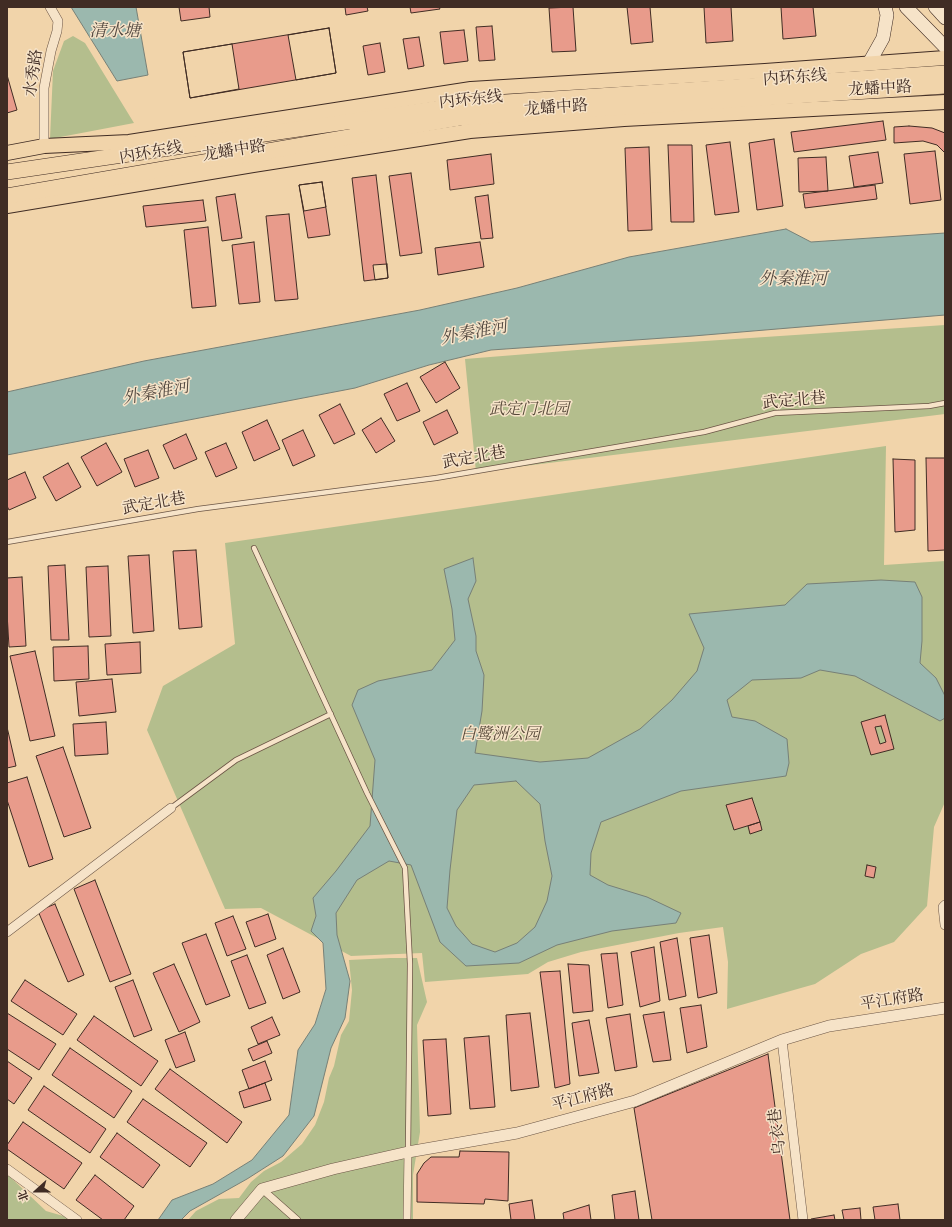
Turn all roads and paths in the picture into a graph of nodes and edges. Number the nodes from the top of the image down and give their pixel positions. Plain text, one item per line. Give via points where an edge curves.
1 (50, 7) edge
2 (885, 7) edge
3 (906, 7) edge
4 (935, 7) edge
5 (945, 18) edge
6 (945, 47) edge
7 (945, 58) edge
8 (869, 63) junction
9 (945, 73) edge
10 (945, 86) edge
11 (945, 102) edge
12 (44, 146) junction
13 (7, 153) edge
14 (7, 172) edge
15 (7, 196) edge
16 (7, 206) edge
17 (945, 403) edge
18 (7, 542) edge
19 (254, 548) dead end
20 (331, 714) junction
21 (171, 808) joint
22 (945, 905) edge
23 (945, 925) edge
24 (7, 932) edge
25 (945, 1008) edge
26 (782, 1040) junction
27 (408, 1152) junction
28 (7, 1169) edge
29 (262, 1190) junction
30 (78, 1220) edge
31 (236, 1220) edge
32 (298, 1220) edge
33 (407, 1220) edge
34 (803, 1220) edge

1 - 12 street, 水秀路 via 58,21 44,88
2 - 8 main road via 887,15 883,38
3 - 6 main road
4 - 5 main road
7 - 8 main road, 龙蟠中路
8 - 12 main road, 龙蟠中路 via 471,89 129,142
9 - 14 highway, 内环东线 via 461,105
10 - 15 highway, 内环东线 via 459,118
11 - 16 main road, 龙蟠中路 via 624,119 470,131
12 - 13 main road, 龙蟠中路
17 - 18 lane, 武定北巷 via 929,406 775,413 704,432 436,478 198,509
19 - 20 lane
20 - 21 lane via 236,760
20 - 27 lane via 405,868 410,964
21 - 24 street
22 - 23 street
25 - 26 street, 平江府路 via 829,1026
26 - 27 street, 平江府路 via 635,1101 517,1133
26 - 34 street, 乌衣巷
27 - 29 street, 平江府路 via 333,1169
27 - 33 street
28 - 30 street
29 - 31 street
29 - 32 street

